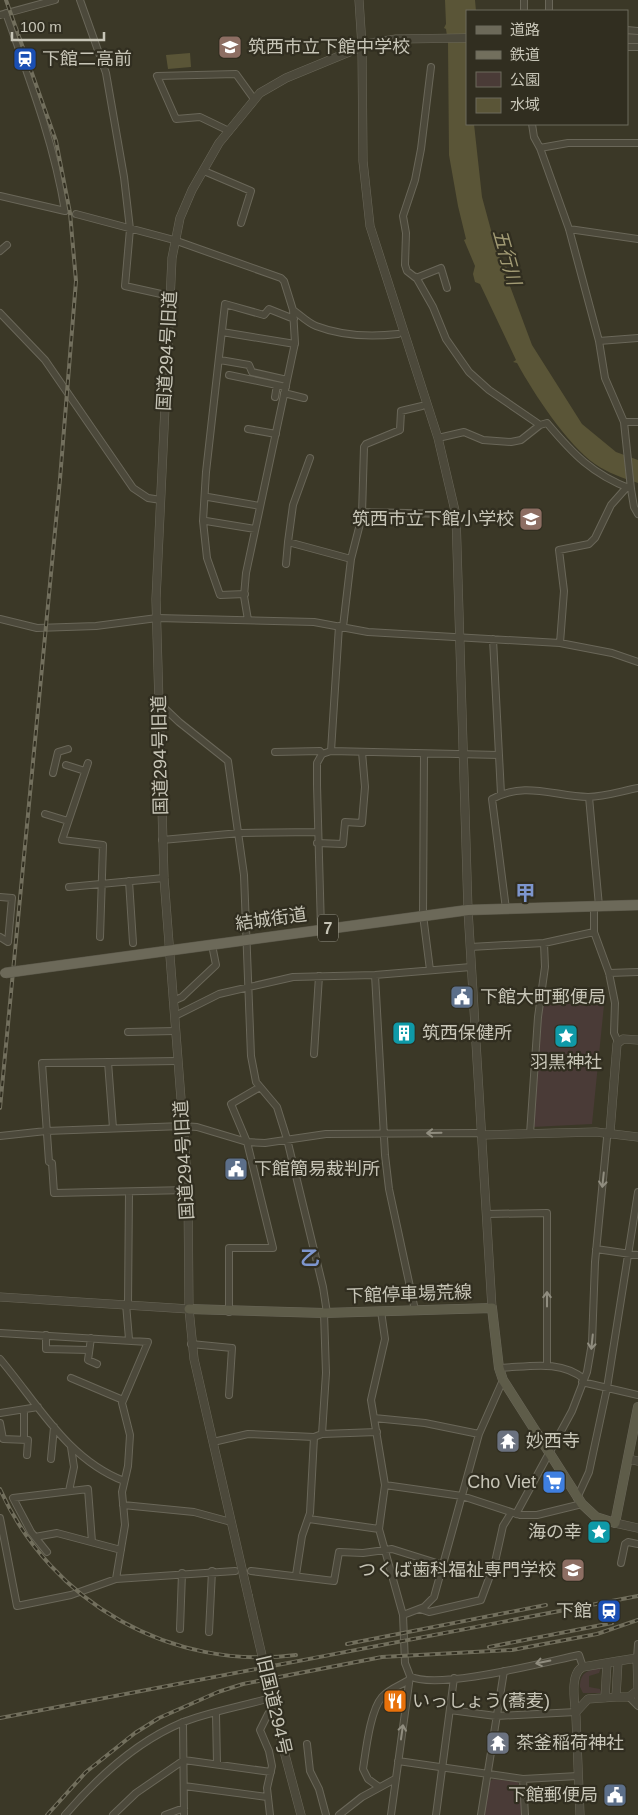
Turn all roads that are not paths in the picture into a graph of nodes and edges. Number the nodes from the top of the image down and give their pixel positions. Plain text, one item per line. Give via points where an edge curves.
1 (55, 0) edge
2 (80, 0) edge
3 (359, 0) edge
4 (3, 14) edge
5 (466, 38) edge
6 (362, 46) junction
7 (431, 67) dead end
8 (254, 98) junction
9 (532, 125) edge
10 (229, 130) junction
11 (638, 143) edge
12 (540, 148) junction
13 (204, 171) junction
14 (0, 196) edge
15 (76, 214) dead end
16 (240, 224) dead end
17 (130, 229) junction
18 (569, 229) junction
19 (638, 239) edge
20 (174, 240) junction
21 (7, 246) dead end
22 (0, 251) edge
23 (416, 277) junction
24 (447, 288) dead end
25 (170, 296) junction
26 (293, 310) junction
27 (0, 312) edge
28 (294, 319) junction
29 (222, 332) junction
30 (398, 334) dead end
31 (638, 338) edge
32 (599, 341) junction
33 (295, 344) junction
34 (220, 360) junction
35 (229, 375) dead end
36 (287, 380) junction
37 (277, 386) junction
38 (285, 390) junction
39 (275, 397) dead end
40 (304, 398) dead end
41 (422, 406) dead end
42 (624, 422) junction
43 (638, 422) edge
44 (540, 425) junction
45 (248, 429) dead end
46 (276, 434) junction
47 (438, 438) junction
48 (310, 458) dead end
49 (629, 488) junction
50 (208, 497) dead end
51 (161, 500) junction
52 (260, 506) junction
53 (362, 514) junction
54 (450, 514) dead end
55 (638, 514) edge
56 (206, 521) dead end
57 (255, 529) junction
58 (288, 542) junction
59 (351, 559) junction
60 (286, 564) dead end
61 (245, 594) junction
62 (157, 618) junction
63 (0, 619) edge
64 (248, 620) junction
65 (341, 627) junction
66 (461, 637) junction
67 (493, 639) junction
68 (560, 643) junction
69 (638, 662) edge
70 (159, 703) junction
71 (68, 749) dead end
72 (275, 752) dead end
73 (327, 752) junction
74 (362, 752) junction
75 (424, 754) junction
76 (464, 755) junction
77 (499, 755) junction
78 (88, 762) dead end
79 (66, 765) dead end
80 (85, 771) junction
81 (53, 773) dead end
82 (638, 788) edge
83 (501, 794) junction
84 (589, 797) junction
85 (45, 814) dead end
86 (68, 821) junction
87 (317, 832) junction
88 (240, 833) junction
89 (162, 840) junction
90 (317, 842) junction
91 (164, 878) junction
92 (129, 881) junction
93 (102, 883) junction
94 (69, 887) dead end
95 (0, 897) edge
96 (638, 905) edge
97 (597, 906) junction
98 (506, 909) junction
99 (468, 910) junction
100 (424, 915) junction
101 (321, 929) junction
102 (594, 932) junction
103 (0, 936) edge
104 (100, 937) dead end
105 (247, 939) junction
106 (133, 943) dead end
107 (544, 943) junction
108 (212, 944) junction
109 (470, 947) junction
110 (170, 951) junction
111 (471, 967) junction
112 (430, 970) junction
113 (638, 972) edge
114 (3, 973) edge
115 (608, 973) junction
116 (375, 974) junction
117 (319, 976) junction
118 (249, 986) junction
119 (173, 1001) junction
120 (175, 1016) junction
121 (176, 1031) junction
122 (128, 1032) dead end
123 (638, 1040) edge
124 (618, 1042) junction
125 (314, 1054) dead end
126 (177, 1061) junction
127 (108, 1062) junction
128 (260, 1087) junction
129 (183, 1126) junction
130 (113, 1128) junction
131 (46, 1131) junction
132 (610, 1132) junction
133 (384, 1134) junction
134 (530, 1134) junction
135 (482, 1135) junction
136 (0, 1136) edge
137 (638, 1137) edge
138 (287, 1139) junction
139 (247, 1142) junction
140 (188, 1190) junction
141 (129, 1192) junction
142 (638, 1192) edge
143 (486, 1214) junction
144 (596, 1249) junction
145 (629, 1254) junction
146 (638, 1255) edge
147 (0, 1297) edge
148 (127, 1304) junction
149 (492, 1308) junction
150 (189, 1309) junction
151 (415, 1310) junction
152 (381, 1311) junction
153 (230, 1312) junction
154 (325, 1313) junction
155 (0, 1333) edge
156 (46, 1335) junction
157 (91, 1338) junction
158 (129, 1340) junction
159 (191, 1344) junction
160 (89, 1350) junction
161 (0, 1359) edge
162 (97, 1364) dead end
163 (547, 1365) junction
164 (499, 1368) junction
165 (71, 1378) dead end
166 (503, 1380) junction
167 (583, 1380) junction
168 (607, 1388) junction
169 (229, 1395) dead end
170 (638, 1395) edge
171 (123, 1400) junction
172 (638, 1406) edge
173 (38, 1407) junction
174 (24, 1410) junction
175 (0, 1413) edge
176 (374, 1418) junction
177 (0, 1423) edge
178 (54, 1427) junction
179 (376, 1432) junction
180 (322, 1434) junction
181 (479, 1434) junction
182 (314, 1437) junction
183 (24, 1440) junction
184 (213, 1442) junction
185 (71, 1448) junction
186 (548, 1454) junction
187 (27, 1455) dead end
188 (51, 1459) dead end
189 (628, 1459) junction
190 (638, 1462) edge
191 (124, 1481) junction
192 (384, 1485) junction
193 (69, 1491) junction
194 (462, 1496) junction
195 (579, 1501) junction
196 (123, 1505) junction
197 (514, 1514) junction
198 (0, 1518) edge
199 (309, 1519) junction
200 (231, 1522) junction
201 (615, 1523) junction
202 (638, 1528) edge
203 (379, 1529) junction
204 (35, 1537) junction
205 (92, 1542) junction
206 (638, 1544) edge
207 (385, 1548) junction
208 (121, 1550) junction
209 (47, 1552) dead end
210 (621, 1563) dead end
211 (443, 1565) junction
212 (212, 1571) junction
213 (235, 1571) dead end
214 (251, 1571) dead end
215 (182, 1573) junction
216 (296, 1575) junction
217 (116, 1578) junction
218 (248, 1595) joint
219 (420, 1609) junction
220 (403, 1615) junction
221 (180, 1629) dead end
222 (209, 1632) dead end
223 (638, 1644) edge
224 (637, 1658) junction
225 (618, 1661) junction
226 (607, 1663) junction
227 (583, 1667) junction
228 (504, 1671) junction
229 (410, 1678) junction
230 (454, 1678) junction
231 (575, 1687) junction
232 (638, 1690) edge
233 (629, 1697) junction
234 (605, 1698) junction
235 (616, 1698) junction
236 (588, 1699) junction
237 (638, 1699) edge
238 (263, 1700) dead end
239 (638, 1706) edge
240 (450, 1710) junction
241 (576, 1712) junction
242 (216, 1714) junction
243 (268, 1714) dead end
244 (496, 1716) junction
245 (183, 1722) junction
246 (307, 1744) dead end
247 (184, 1760) junction
248 (398, 1761) junction
249 (217, 1764) junction
250 (443, 1767) junction
251 (271, 1772) junction
252 (488, 1774) junction
253 (578, 1776) junction
254 (395, 1778) junction
255 (523, 1778) junction
256 (184, 1786) junction
257 (379, 1788) junction
258 (267, 1797) junction
259 (184, 1811) edge
260 (64, 1815) edge
261 (113, 1815) edge
262 (165, 1815) edge
263 (270, 1815) edge
264 (301, 1815) edge
265 (326, 1815) edge
266 (339, 1815) edge
267 (391, 1815) edge
268 (436, 1815) edge
269 (481, 1815) edge
270 (525, 1815) edge
271 (580, 1815) edge

1 - 4 street
2 - 17 street via 106,73
3 - 6 street
4 - 14 street via 37,100 60,180 65,211
5 - 6 street, 国道294号旧道 via 382,41
6 - 8 street, 国道294号旧道 via 278,82
6 - 47 street via 363,161 370,226
7 - 23 street via 421,149 403,216 406,232 404,265 406,271
8 - 10 street, 国道294号旧道
8 - 10 street via 236,74 157,76 176,119 200,117
9 - 12 street
10 - 13 street, 国道294号旧道
11 - 12 street via 568,143
12 - 18 street
13 - 16 street via 251,191
13 - 20 street, 国道294号旧道 via 180,218
15 - 17 street
17 - 20 street
17 - 25 street via 125,286
18 - 19 street
18 - 32 street
20 - 25 street, 国道294号旧道
20 - 26 street via 281,278
21 - 22 street
23 - 24 street via 441,268
23 - 44 street via 446,339 469,372
25 - 51 street, 国道294号旧道
26 - 28 street
26 - 30 street via 314,326 358,336
27 - 51 street via 45,360 133,488 148,498
28 - 29 street via 269,309 264,315 225,304
28 - 33 street
29 - 33 street
29 - 34 street
31 - 32 street
32 - 42 street via 605,378
33 - 36 street
34 - 36 street via 249,365 252,372
34 - 61 street via 203,522 207,558 220,595
35 - 37 street
36 - 38 street
37 - 38 street
37 - 39 street
38 - 40 street
38 - 46 street
41 - 53 street via 402,411 400,430 364,447
42 - 43 street
42 - 49 street
44 - 47 street via 528,436 511,442 483,440 464,432
44 - 49 street via 547,423 575,456 596,473
45 - 46 street
46 - 52 street
47 - 66 street via 456,515
48 - 58 street via 293,505
49 - 55 street
49 - 68 street via 611,505 589,544 559,550 564,591
50 - 52 street
51 - 62 street, 国道294号旧道
52 - 57 street
53 - 54 street
53 - 59 street
56 - 57 street
57 - 61 street
58 - 59 street
58 - 60 street
59 - 65 street
61 - 64 street
62 - 63 street via 96,626 37,628
62 - 64 street
62 - 70 street, 国道294号旧道
64 - 65 street via 314,622
65 - 66 street via 368,632
65 - 73 street
66 - 67 street
66 - 76 street
67 - 68 street
67 - 77 street
68 - 69 street via 612,653
70 - 88 street via 228,761
70 - 89 street, 国道294号旧道
71 - 81 street via 58,752
72 - 73 street
73 - 74 street
73 - 87 street via 317,762
74 - 75 street
74 - 90 street via 365,788 362,823 344,822 343,844
75 - 76 street
75 - 100 street
76 - 77 street
76 - 99 street
77 - 83 street
78 - 80 street
79 - 80 street
80 - 86 street
82 - 84 street
83 - 84 street via 527,789
83 - 98 street via 492,799
84 - 97 street
85 - 86 street
86 - 93 street via 62,840 103,845
87 - 88 street
87 - 90 street
88 - 89 street
88 - 105 street
89 - 91 street, 国道294号旧道
90 - 101 street
91 - 92 street
91 - 110 street, 国道294号旧道
92 - 93 street
92 - 106 street
93 - 94 street
93 - 104 street
95 - 103 street via 12,898 8,942
96 - 97 main road, 結城街道 / 7
97 - 98 main road, 結城街道 / 7
97 - 102 street
98 - 99 main road, 結城街道 / 7
99 - 100 main road, 結城街道 / 7
99 - 109 street
100 - 101 main road, 結城街道 / 7
100 - 112 street
101 - 105 main road, 結城街道 / 7
102 - 107 street
102 - 115 street
105 - 108 main road, 結城街道 / 7
105 - 118 street
107 - 109 street
107 - 134 street via 545,968 538,1017
108 - 110 main road, 結城街道 / 7
108 - 119 street via 216,965 182,997
109 - 111 street
110 - 114 main road, 結城街道 / 7, bridge
110 - 119 street, 国道294号旧道
111 - 112 street
111 - 135 street
112 - 116 street
113 - 115 street
115 - 124 street via 615,1003 614,1033
116 - 117 street
116 - 133 street
117 - 118 street via 294,977
117 - 125 street
118 - 120 street via 218,994
118 - 128 street via 251,1056
119 - 120 street, 国道294号旧道
120 - 121 street, 国道294号旧道
121 - 122 street
121 - 126 street, 国道294号旧道
123 - 124 street
124 - 132 street
126 - 127 street
126 - 129 street, 国道294号旧道
127 - 130 street
127 - 131 street via 42,1062
128 - 138 street via 277,1108
128 - 139 street via 231,1104
129 - 130 street
129 - 139 street
129 - 140 street, 国道294号旧道
130 - 131 street
131 - 136 street
131 - 141 street via 54,1194
132 - 134 street
132 - 137 street
132 -> 144 street
135 -> 133 street
133 - 138 street via 326,1134
133 - 151 street via 389,1189
134 - 135 street
135 - 143 street
138 - 139 street
138 - 154 street via 324,1287
139 - 153 street via 273,1248 230,1248
140 - 141 street
140 - 150 street, 国道294号旧道
141 - 148 street
142 - 145 street
143 - 149 street
163 -> 143 street via 547,1213
144 - 145 street
144 -> 167 street via 592,1344
145 - 146 street
145 - 168 street
147 - 148 street
148 - 150 street
148 - 158 street
149 - 151 main road, 下館停車場荒線
149 - 164 main road, 下館停車場荒線
150 - 153 main road, 下館停車場荒線
150 - 159 street, 国道294号旧道
151 - 152 main road, 下館停車場荒線
152 - 154 main road, 下館停車場荒線
152 - 176 street via 385,1339 372,1391
153 - 154 main road, 下館停車場荒線
154 - 180 street
155 - 156 street
156 - 157 street
156 - 160 street via 46,1349
157 - 158 street
157 - 160 street
158 - 171 street via 148,1342
159 - 169 street via 232,1348
159 - 184 street, 国道294号旧道
160 - 162 street via 88,1360
161 - 173 street
163 - 164 street
163 - 167 street via 568,1368
164 - 166 main road, 下館停車場荒線
165 - 171 street
166 - 181 street
166 - 186 main road, 下館停車場荒線
167 - 168 street
167 - 186 street via 572,1411
168 - 170 street
168 - 195 street via 589,1472
171 - 191 street via 130,1435
172 - 189 main road
173 - 174 street
173 - 178 street
174 - 175 street
174 - 183 street
176 - 179 street
176 - 181 street via 424,1423
177 - 183 street via 3,1439
178 - 185 street
178 - 188 street
179 - 180 street
179 - 192 street
180 - 182 street
181 - 194 street
182 - 184 street via 248,1434
182 - 199 street
183 - 187 street via 28,1440
184 - 200 street, 国道294号旧道
185 - 191 street via 109,1475
185 - 193 street via 74,1467
186 - 195 main road, 下館停車場荒線
186 - 197 street
189 - 190 street
189 - 201 main road
191 - 196 street
192 - 194 street
192 - 203 street
193 - 204 street via 13,1498
193 - 205 street via 88,1488
194 - 197 street
194 - 211 street
195 - 197 street via 537,1515
195 - 201 main road, 下館停車場荒線 via 596,1517
196 - 200 street via 194,1512
196 - 208 street via 125,1525
197 - 219 street via 502,1526 495,1562 482,1600 428,1612
198 - 217 street via 17,1606 71,1595
199 - 203 street
199 - 216 street via 302,1536
200 - 218 street, 国道294号旧道
201 - 202 street
203 - 207 street
204 - 205 street via 56,1534
204 - 209 street
205 - 208 street
206 - 210 street via 625,1544
207 - 211 street
207 - 216 street via 363,1553 339,1552 334,1581
207 - 220 street
208 - 217 street
211 - 219 street via 434,1597
212 - 213 street
212 - 215 street
212 - 222 street
214 - 216 street
215 - 217 street
215 - 221 street
218 - 264 street, 旧国道294号, bridge
219 - 220 street
220 - 229 street via 405,1663
223 - 224 street
224 - 225 street
224 - 232 street
225 - 226 street
225 - 235 street
226 - 227 street
226 - 234 street
227 -> 228 street via 579,1655
227 - 231 street via 577,1671
228 - 230 street
228 - 244 street
229 - 230 street via 426,1681
248 -> 229 street
229 - 257 street via 385,1694 374,1715 363,1773
230 - 240 street
231 - 236 street
231 - 241 street
232 - 233 street
232 - 237 street
233 - 235 street
233 - 239 street
234 - 235 street
234 - 236 street
236 - 241 street
238 - 242 street
240 - 244 street
240 - 250 street
241 - 244 street
241 - 253 street
242 - 245 street
242 - 249 street
243 - 251 street via 260,1730 269,1750
244 - 252 street
245 - 247 street
245 - 260 street via 118,1762
246 - 265 street via 310,1771
247 - 249 street
247 - 256 street
247 - 261 street via 136,1793
248 - 250 street
248 - 254 street
249 - 251 street
250 - 252 street
250 - 268 street
251 - 258 street
252 - 255 street
252 - 269 street
253 - 255 street
253 - 271 street
254 - 257 street
254 - 267 street
255 - 270 street
256 - 258 street
256 - 259 street
257 - 266 street
258 - 263 street
259 - 262 street

